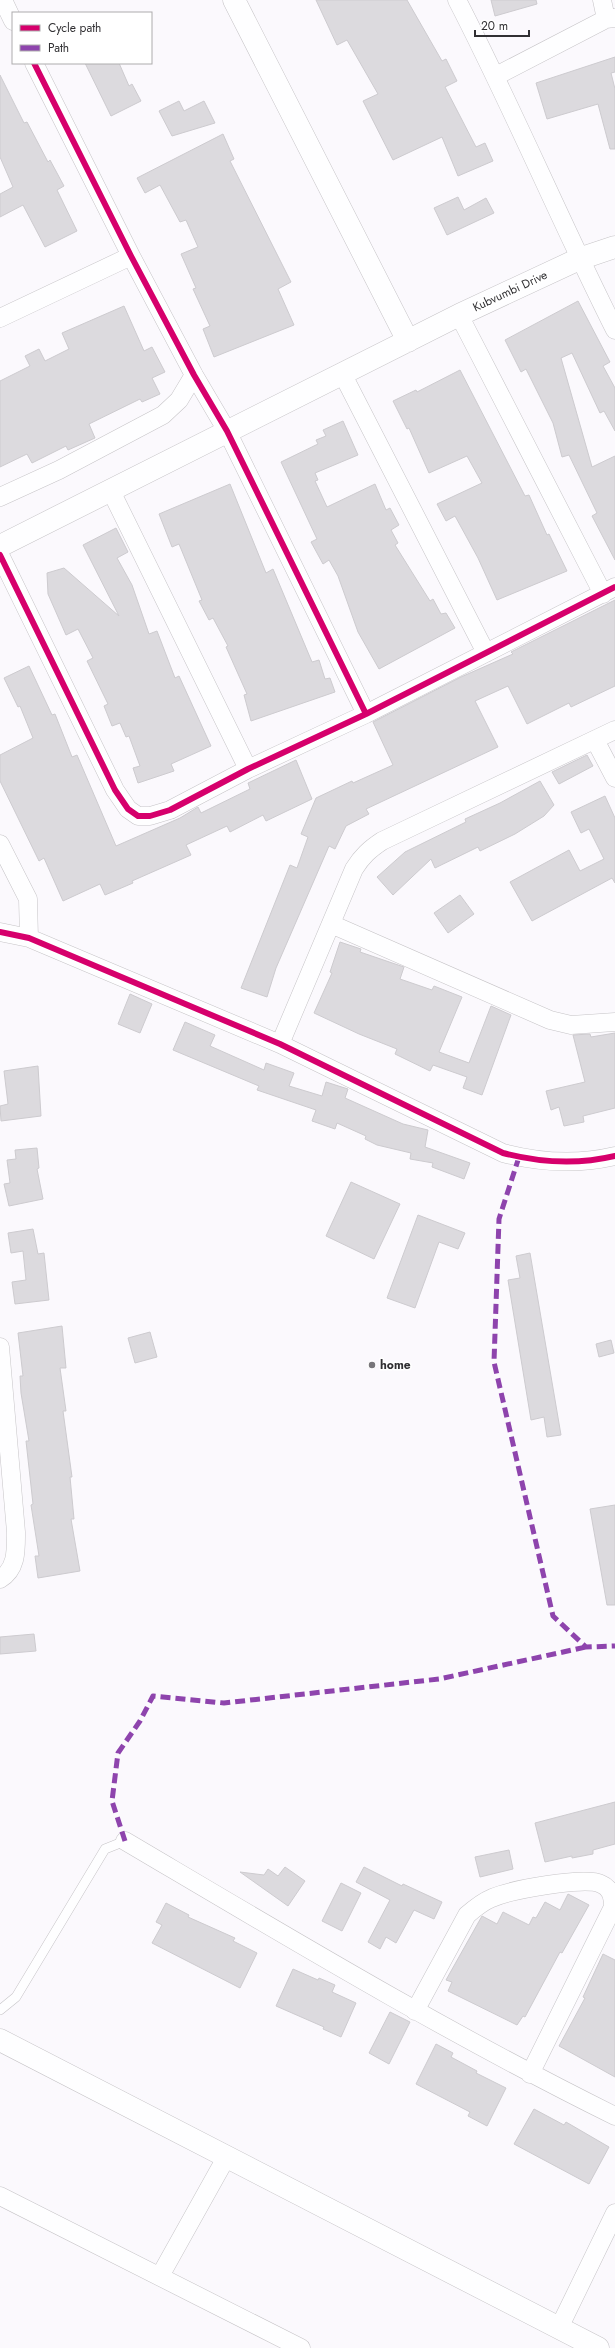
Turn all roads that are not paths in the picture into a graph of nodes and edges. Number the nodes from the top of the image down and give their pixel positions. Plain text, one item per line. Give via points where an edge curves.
1 (3, 0) edge
2 (234, 0) edge
3 (457, 0) edge
4 (602, 0) edge
5 (12, 18) edge
6 (611, 18) edge
7 (35, 64) edge
8 (496, 76) junction
9 (615, 247) edge
10 (131, 256) junction
11 (579, 259) junction
12 (459, 315) junction
13 (0, 318) edge
14 (615, 330) edge
15 (408, 341) junction
16 (194, 375) junction
17 (343, 375) junction
18 (227, 431) junction
19 (111, 490) junction
20 (0, 497) edge
21 (0, 546) edge
22 (0, 555) edge
23 (609, 590) edge
24 (486, 653) junction
25 (366, 714) junction
26 (615, 730) edge
27 (595, 740) junction
28 (248, 769) junction
29 (615, 778) edge
30 (0, 844) edge
31 (331, 924) junction
32 (0, 932) edge
33 (29, 938) junction
34 (615, 1022) edge
35 (280, 1044) junction
36 (615, 1156) edge
37 (0, 1347) edge
38 (0, 1579) edge
39 (125, 1841) joint
40 (0, 2010) edge
41 (415, 2011) junction
42 (0, 2040) edge
43 (530, 2074) junction
44 (615, 2116) edge
45 (227, 2156) junction
46 (0, 2196) edge
47 (615, 2213) edge
48 (160, 2276) junction
49 (559, 2328) junction
50 (301, 2348) edge
51 (598, 2348) edge

1 - 5 street
2 - 15 street
3 - 8 street
4 - 6 street
6 - 8 street
7 - 10 street
8 - 11 street
9 - 11 street, Kubvumbi Drive
10 - 13 street
10 - 16 street
11 - 12 street, Kubvumbi Drive
11 - 14 street
12 - 15 street, Kubvumbi Drive
12 - 23 street
15 - 17 street, Kubvumbi Drive
16 - 18 street
16 - 20 street via 179,400 163,414 59,470
17 - 18 street, Kubvumbi Drive
17 - 24 street
18 - 19 street, Kubvumbi Drive
18 - 25 street
19 - 21 street, Kubvumbi Drive
19 - 28 street
22 - 28 street via 115,790 128,808 138,816 150,816 170,810
23 - 24 street
24 - 25 street
25 - 28 street
26 - 27 street
27 - 29 street
27 - 31 street via 382,841 369,850 354,869
30 - 33 street via 28,899
31 - 34 street via 550,1020 571,1025
31 - 35 street
32 - 33 street
33 - 35 street
35 - 36 street via 503,1154 567,1163
37 - 38 street via 16,1532 16,1555 12,1568
39 - 40 lane via 105,1849 16,1997
39 - 41 street
41 - 43 street
41 - 43 street via 467,1916 476,1906 492,1897 521,1889 586,1882 601,1883 613,1898 613,1907
42 - 45 street
43 - 44 street
45 - 48 street
45 - 49 street
46 - 48 street
47 - 49 street
48 - 50 street
49 - 51 street

